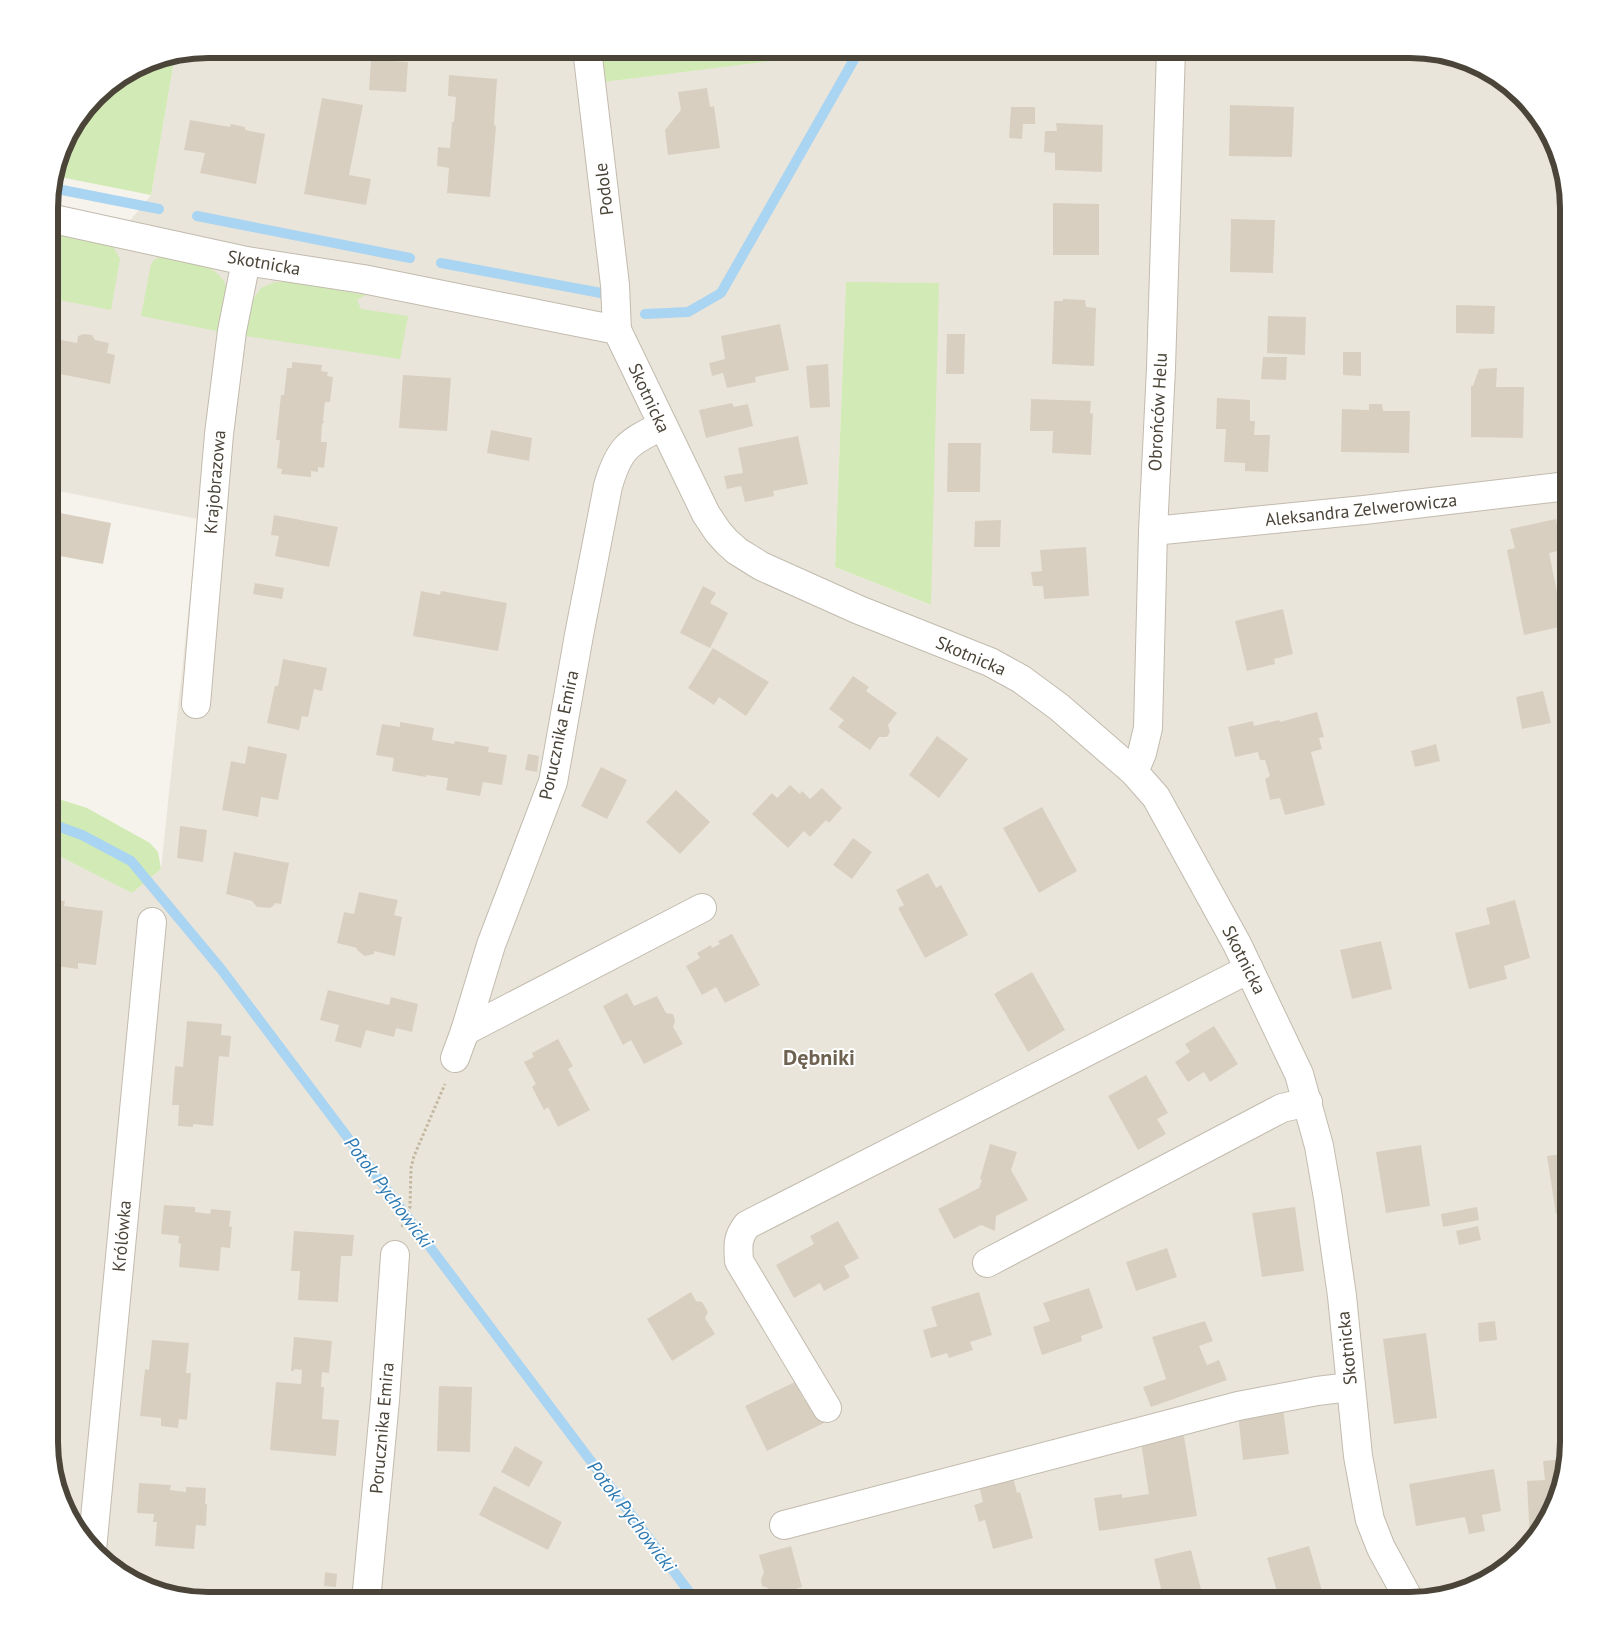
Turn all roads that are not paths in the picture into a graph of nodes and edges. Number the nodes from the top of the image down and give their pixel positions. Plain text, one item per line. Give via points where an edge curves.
1 (588, 58) edge
2 (1171, 58) edge
3 (58, 220) edge
4 (246, 261) junction
5 (617, 330) junction
6 (662, 426) junction
7 (1560, 487) edge
8 (1153, 532) junction
9 (196, 704) dead end
10 (1134, 772) junction
11 (702, 908) dead end
12 (152, 922) dead end
13 (1250, 969) junction
14 (465, 1031) junction
15 (455, 1058) road end
16 (1308, 1102) junction
17 (395, 1255) dead end
18 (987, 1263) dead end
19 (1350, 1387) junction
20 (827, 1408) dead end
21 (784, 1525) dead end
22 (93, 1539) edge
23 (367, 1592) edge
24 (1403, 1592) edge

1 - 5 street, Podole via 615,285
2 - 8 street, Obrońców Helu
3 - 4 street, Skotnicka
4 - 5 street, Skotnicka via 392,285
4 - 9 street, Krajobrazowa via 232,331 220,424
5 - 6 street, Skotnicka
6 - 10 street, Skotnicka via 706,514 737,551 761,566 845,604 1011,673 1053,702
6 - 14 street, Porucznika Emira via 621,452 608,486 554,782 491,945
7 - 8 street, Aleksandra Zelwerowicza
8 - 10 street, Obrońców Helu via 1148,728
10 - 13 street, Skotnicka via 1156,797
11 - 14 street
12 - 22 street, Królówka
13 - 16 street, Skotnicka
13 - 20 street via 747,1225 740,1234 739,1261
14 - 15 street, Porucznika Emira
16 - 18 street via 1282,1108
16 - 19 street, Skotnicka via 1320,1146 1328,1198 1342,1296
17 - 23 street, Porucznika Emira
19 - 21 street via 1238,1406
19 - 24 street, Skotnicka via 1370,1520

